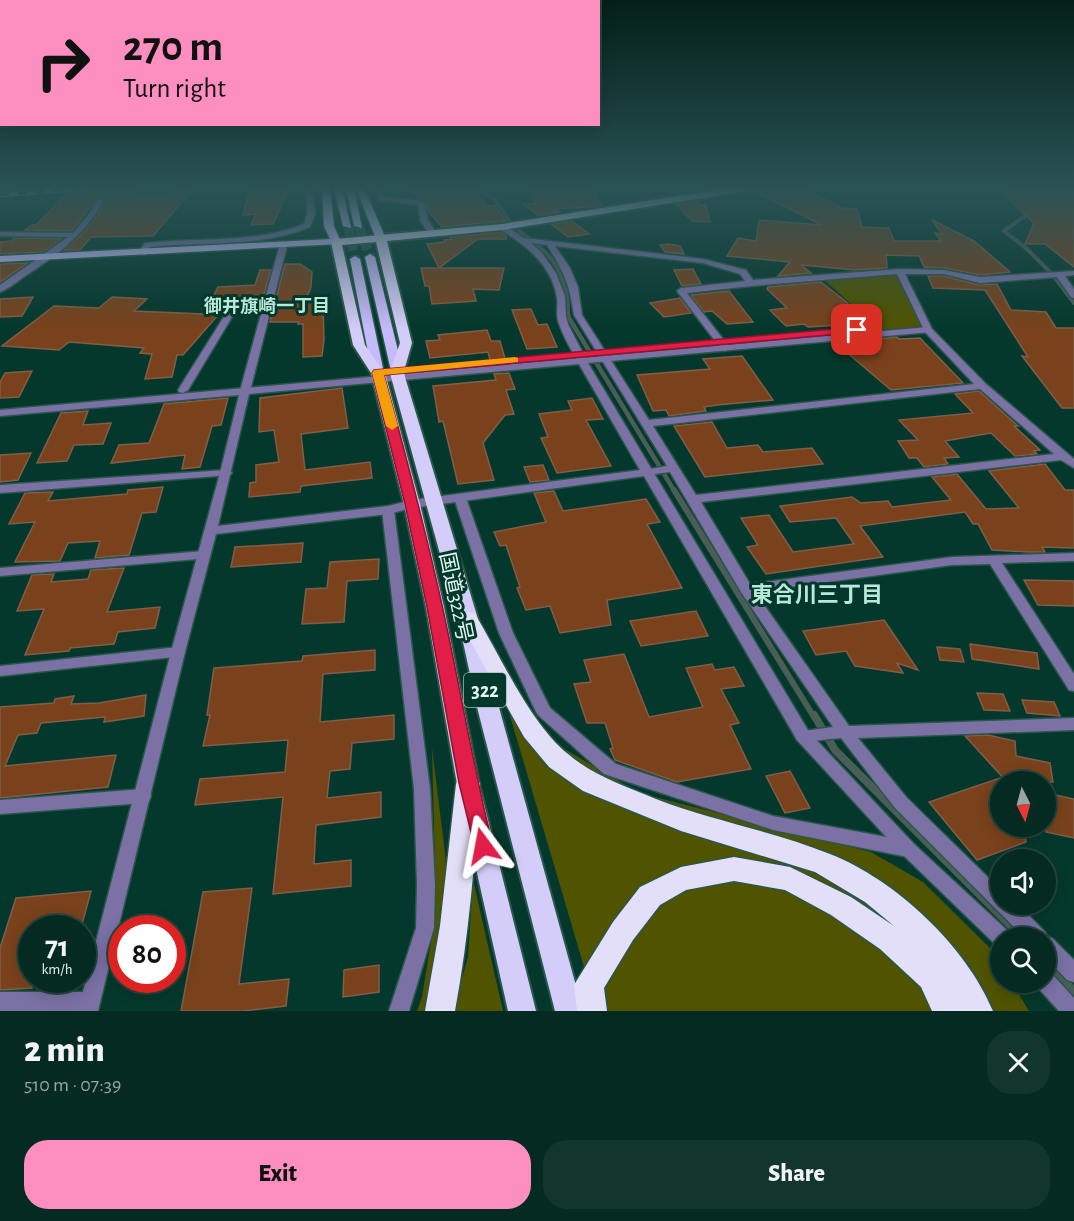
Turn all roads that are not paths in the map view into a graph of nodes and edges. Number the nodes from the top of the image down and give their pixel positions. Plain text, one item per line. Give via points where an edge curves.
1 (73, 235) edge
2 (271, 235) edge
3 (333, 235) edge
4 (379, 235) edge
5 (421, 235) edge
6 (516, 235) edge
7 (381, 239) junction
8 (524, 240) junction
9 (336, 242) junction
10 (550, 244) junction
11 (283, 246) junction
12 (142, 253) junction
13 (46, 257) junction
14 (370, 257) tunnel mouth
15 (0, 259) edge
16 (355, 259) tunnel mouth
17 (900, 271) junction
18 (1058, 273) junction
19 (1074, 273) edge
20 (751, 283) junction
21 (0, 290) edge
22 (1074, 295) edge
23 (234, 307) dead end
24 (927, 327) junction
25 (723, 345) junction
26 (602, 356) junction
27 (582, 358) junction
28 (388, 375) junction
29 (982, 386) junction
30 (246, 387) junction
31 (183, 390) junction
32 (0, 405) edge
33 (0, 413) edge
34 (645, 424) junction
35 (1064, 456) junction
36 (1074, 465) edge
37 (674, 468) junction
38 (648, 472) junction
39 (226, 473) junction
40 (0, 489) edge
41 (460, 498) junction
42 (693, 499) junction
43 (422, 503) junction
44 (388, 510) junction
45 (210, 531) junction
46 (204, 555) junction
47 (1074, 557) edge
48 (993, 559) junction
49 (0, 572) edge
50 (746, 590) junction
51 (468, 619) junction
52 (178, 652) junction
53 (0, 670) edge
54 (1074, 686) edge
55 (1074, 724) edge
56 (845, 732) junction
57 (803, 736) junction
58 (468, 783) junction
59 (143, 796) junction
60 (0, 807) edge
61 (908, 849) junction
62 (990, 891) edge
63 (1016, 915) edge
64 (990, 927) edge
65 (1027, 927) edge
66 (1056, 955) edge
67 (1074, 973) edge
68 (1056, 993) edge
69 (0, 1002) edge
70 (89, 1007) edge
71 (399, 1011) edge
72 (440, 1011) edge
73 (522, 1011) edge
74 (569, 1011) edge
75 (592, 1011) edge
76 (948, 1011) edge
77 (978, 1011) edge
78 (1072, 1011) edge

1 - 13 street
2 - 12 street via 167,242 148,245
3 - 9 main road
4 - 7 main road
5 - 7 highway
6 - 8 street
7 - 9 highway
7 - 28 highway via 406,343
8 - 10 street
8 - 27 street via 549,265 561,298 562,318
9 - 11 main road
9 - 28 highway, 国道322号 / 322 via 358,345
10 - 20 street via 703,261 743,272
10 - 26 street via 574,287 578,315
11 - 12 main road
11 - 30 street
12 - 13 main road
13 - 15 main road
13 - 21 street
14 - 28 main road
16 - 28 main road
17 - 18 street via 944,272 980,280
17 - 20 street
17 - 24 street
18 - 19 street
18 - 22 street
20 - 25 street via 681,291
23 - 31 street
24 - 25 street
24 - 29 street
25 - 26 street
26 - 27 street
26 - 34 street
27 - 28 street
27 - 38 street
28 - 30 street
28 - 43 highway, 国道322号 / 322
29 - 34 street
29 - 35 street
30 - 31 street
30 - 33 street
30 - 39 street
31 - 32 street
34 - 37 street
35 - 36 street
35 - 42 street
37 - 38 street
37 - 42 street
38 - 41 street
38 - 57 street
39 - 40 street
39 - 45 street
41 - 43 street
41 - 61 street via 506,633 544,712 610,769 773,823
42 - 50 street
43 - 44 street
43 - 51 highway, 国道322号 / 322
43 - 58 highway, 国道322号 / 322 via 435,607
44 - 45 street
44 - 71 street via 422,789 426,885 425,928
45 - 46 street
46 - 49 street
46 - 52 street
47 - 48 street
48 - 50 street via 952,561
48 - 54 street
50 - 56 street
51 - 74 highway, 国道322号 / 322
51 - 77 highway via 532,731 558,760 592,784 690,823 823,863 875,893 926,936 961,978
52 - 53 street
52 - 59 street
55 - 56 street
56 - 57 street
56 - 62 street via 901,803
57 - 61 street
58 - 72 highway via 460,890
58 - 73 highway, 国道322号 / 322
59 - 60 street
59 - 70 street
61 - 64 street
63 - 65 street
66 - 67 street
68 - 78 street
69 - 70 street
75 - 76 highway via 589,985 650,896 681,879 734,869 790,879 841,906 890,940 931,977

